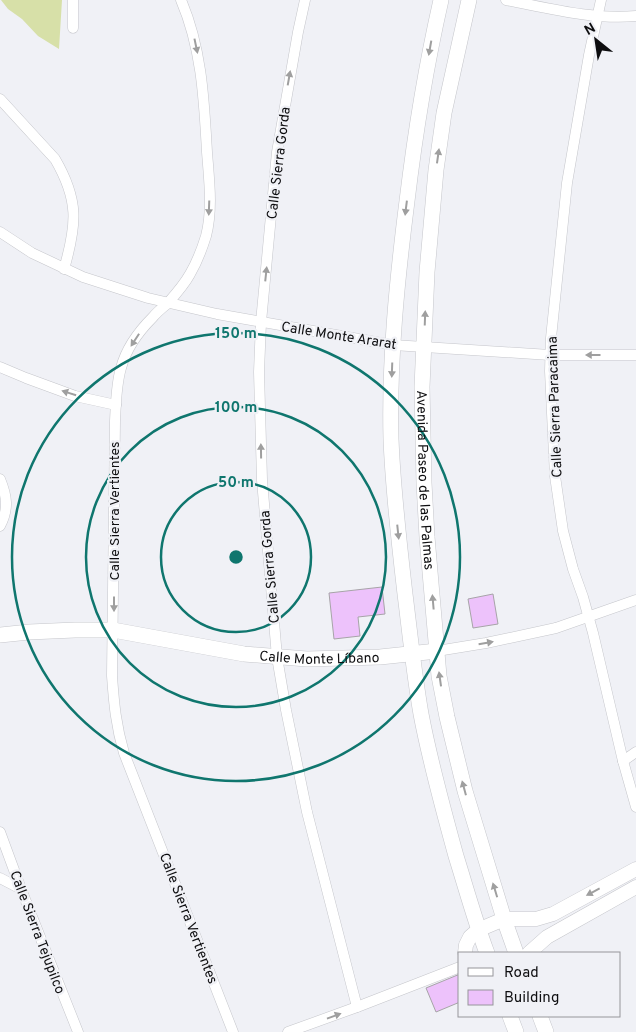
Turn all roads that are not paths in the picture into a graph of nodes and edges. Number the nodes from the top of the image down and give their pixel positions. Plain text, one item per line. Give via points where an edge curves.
1 (73, 0) edge
2 (181, 0) edge
3 (305, 0) edge
4 (441, 0) edge
5 (469, 0) edge
6 (506, 0) edge
7 (602, 0) edge
8 (598, 16) junction
9 (636, 16) edge
10 (73, 28) dead end
11 (0, 99) edge
12 (0, 232) edge
13 (64, 268) junction
14 (167, 304) junction
15 (261, 322) junction
16 (393, 345) junction
17 (424, 348) junction
18 (550, 355) junction
19 (636, 356) edge
20 (0, 367) edge
21 (116, 405) junction
22 (0, 479) edge
23 (0, 526) edge
24 (636, 600) edge
25 (589, 617) junction
26 (114, 630) junction
27 (0, 635) edge
28 (437, 651) junction
29 (412, 654) junction
30 (277, 657) junction
31 (636, 752) edge
32 (623, 761) junction
33 (636, 807) edge
34 (0, 832) edge
35 (636, 869) edge
36 (0, 878) edge
37 (636, 887) edge
38 (21, 889) junction
39 (504, 919) junction
40 (478, 930) junction
41 (465, 952) edge
42 (486, 952) edge
43 (516, 952) edge
44 (530, 952) edge
45 (458, 968) edge
46 (357, 1008) junction
47 (510, 1017) edge
48 (540, 1017) edge
49 (78, 1032) edge
50 (233, 1032) edge
51 (288, 1032) edge
52 (516, 1032) edge
53 (546, 1032) edge

1 - 10 street
2 -> 14 street, Calle Sierra Vertientes via 192,28 202,83 209,212 199,256 182,287
15 -> 3 street, Calle Sierra Gorda via 277,152
4 -> 16 main road, Avenida Paseo de las Palmas via 414,146
17 -> 5 main road, Avenida Paseo de las Palmas via 436,170 444,113
6 - 8 street
7 - 8 street, Calle Sierra Paracaima
8 - 9 street
8 - 18 street, Calle Sierra Paracaima via 567,183
11 - 13 street via 54,159 67,185 74,221
12 - 13 street, Calle Monte Ararat via 32,253
13 - 14 street, Calle Monte Ararat
14 - 15 street, Calle Monte Ararat
14 -> 21 street, Calle Sierra Vertientes via 136,337 128,352 121,367
15 - 16 street, Calle Monte Ararat
30 -> 15 street, Calle Sierra Gorda via 262,480
16 - 17 street, Calle Monte Ararat
16 -> 29 main road, Avenida Paseo de las Palmas via 391,439
17 - 18 street, Calle Monte Ararat
28 -> 17 main road, Avenida Paseo de las Palmas via 425,492
19 -> 18 street, Calle Monte Ararat
18 - 25 street, Calle Sierra Paracaima via 555,476 563,531
21 -> 20 street via 75,396
21 -> 26 street, Calle Sierra Vertientes
22 - 23 street via 6,504
24 - 25 street, Calle Monte Líbano
28 -> 25 street, Calle Monte Líbano via 526,635
25 - 32 street, Calle Sierra Paracaima
26 - 27 main road, Calle Monte Líbano
26 - 30 main road, Calle Monte Líbano
26 - 50 street, Calle Sierra Vertientes via 112,676 120,739
28 - 29 main road, Calle Monte Líbano
39 -> 28 main road, Avenida Paseo de las Palmas via 464,791 439,676
29 - 30 main road, Calle Monte Líbano via 316,659
29 - 40 main road, Avenida Paseo de las Palmas via 432,766
30 - 46 street, Calle Sierra Gorda via 307,812
31 - 32 street
32 - 33 street, Calle Sierra Paracaima
34 - 38 street, Calle Sierra Tejupilco
35 -> 39 street via 553,914 536,920
36 - 38 street
37 - 44 street via 547,936
38 - 49 street, Calle Sierra Tejupilco
39 - 40 street
39 - 43 main road, Avenida Paseo de las Palmas
40 - 41 street via 470,937
40 - 42 main road, Avenida Paseo de las Palmas
45 - 46 street
51 -> 46 street
47 - 52 main road
48 - 53 main road

